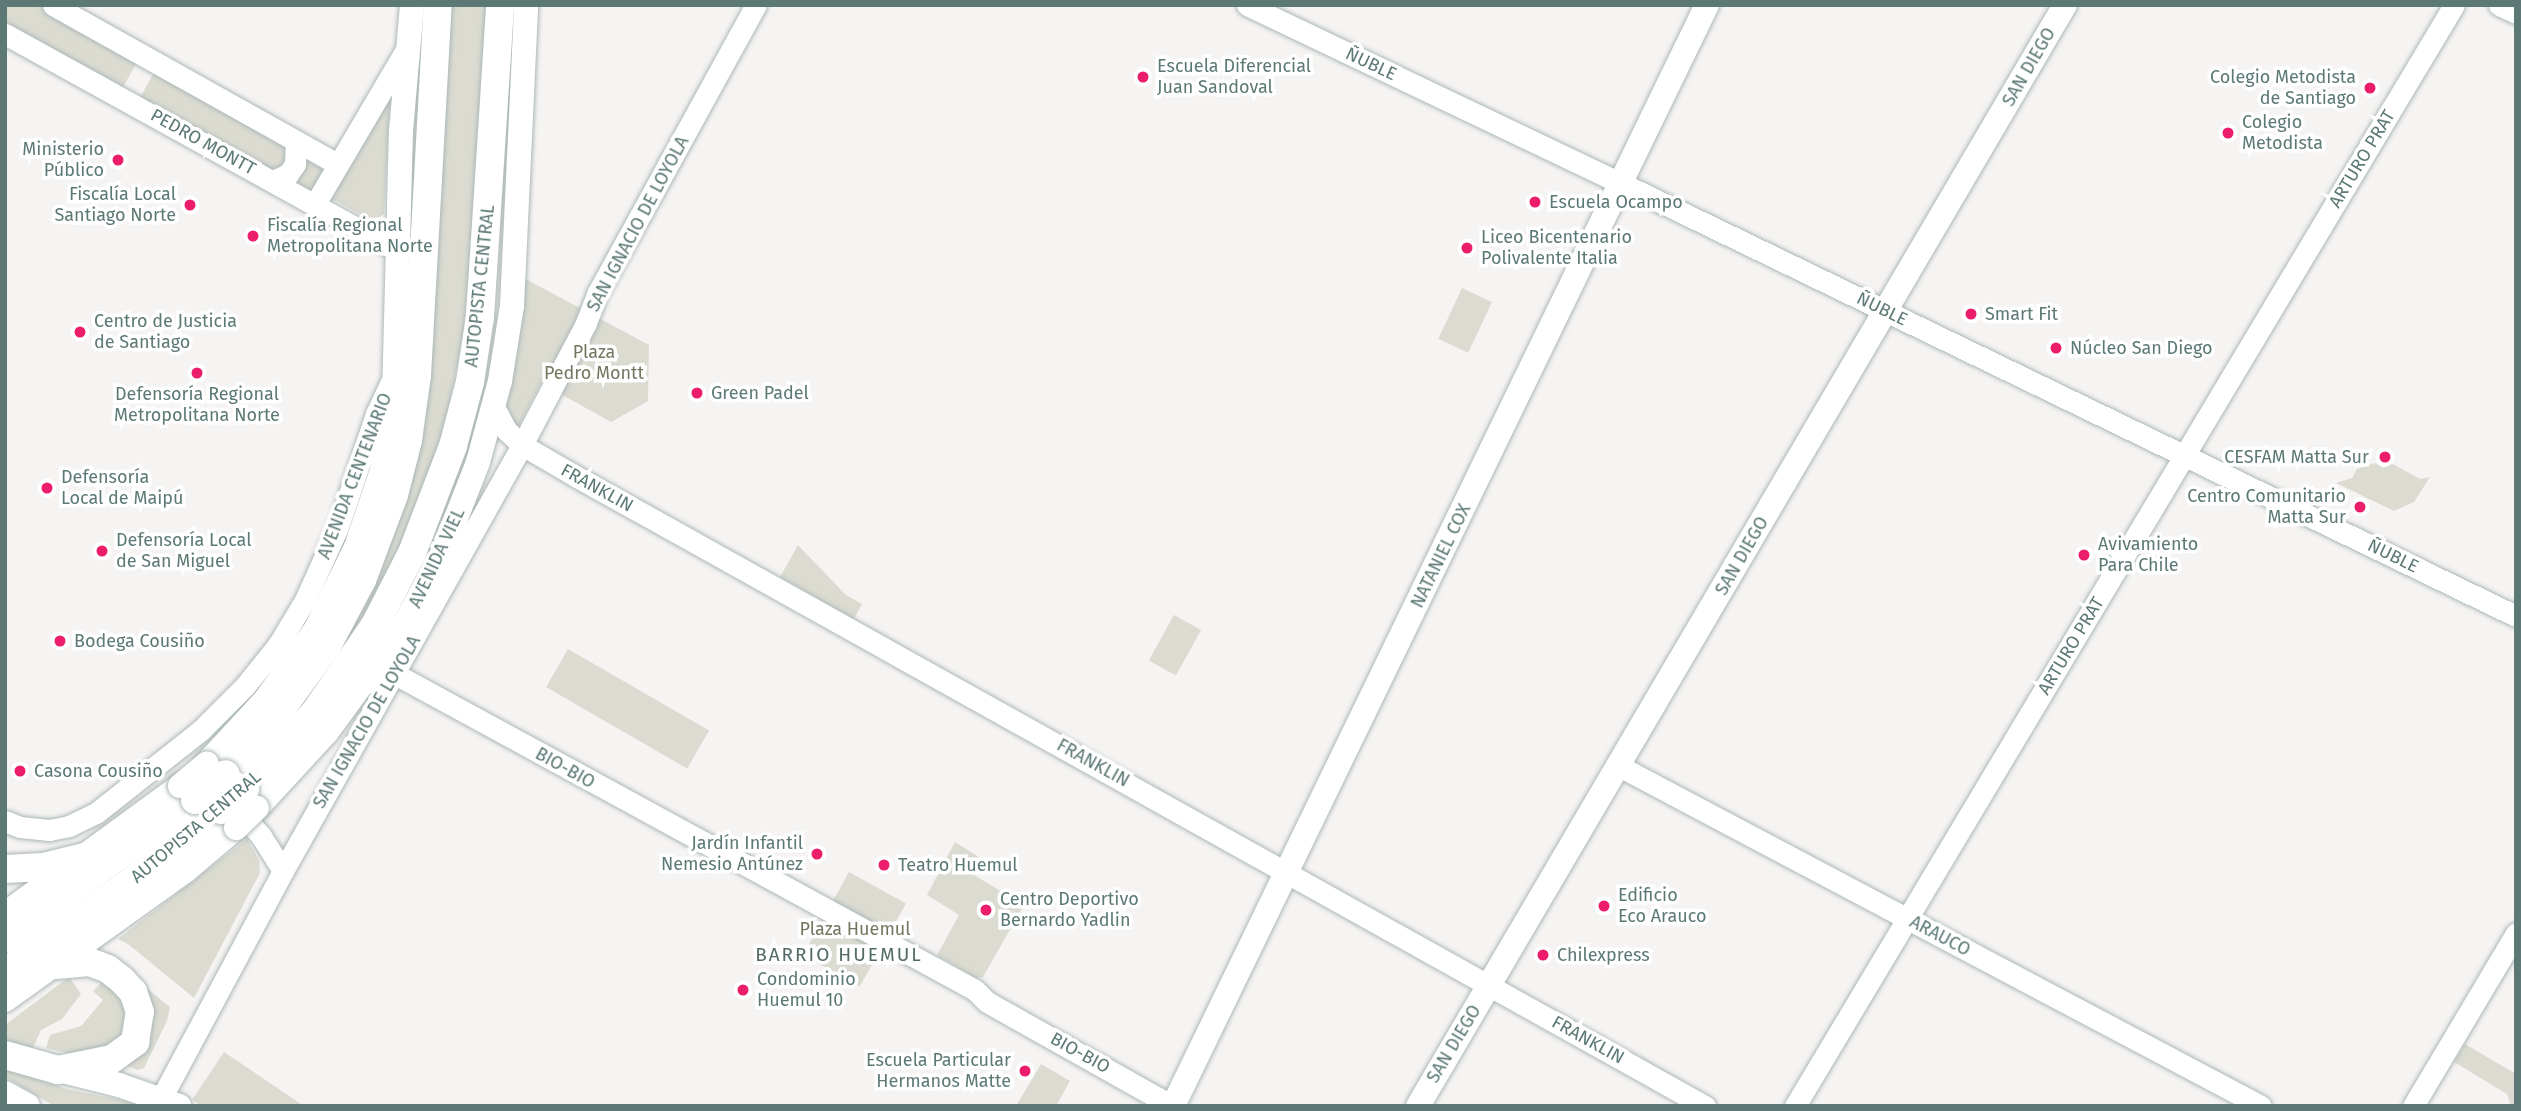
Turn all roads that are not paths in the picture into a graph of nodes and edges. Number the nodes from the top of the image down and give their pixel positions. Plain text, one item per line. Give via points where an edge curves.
1 (53, 5) edge
2 (412, 5) edge
3 (438, 5) edge
4 (500, 5) edge
5 (526, 5) edge
6 (756, 5) edge
7 (1247, 5) edge
8 (1707, 5) edge
9 (2065, 5) edge
10 (2454, 5) edge
11 (2499, 5) edge
12 (1276, 11) edge
13 (2516, 13) edge
14 (5, 34) edge
15 (409, 44) junction
16 (296, 141) junction
17 (338, 164) junction
18 (273, 181) junction
19 (1621, 183) junction
20 (315, 204) junction
21 (400, 252) junction
22 (1886, 311) junction
23 (395, 373) junction
24 (494, 407) junction
25 (522, 445) junction
26 (2185, 454) junction
27 (443, 478) junction
28 (2516, 616) edge
29 (395, 674) junction
30 (366, 680) junction
31 (201, 730) junction
32 (158, 766) junction
33 (1619, 766) junction
34 (227, 780) junction
35 (188, 793) junction
36 (228, 819) junction
37 (5, 821) edge
38 (88, 856) junction
39 (5, 870) edge
40 (282, 871) junction
41 (1288, 872) junction
42 (5, 914) edge
43 (1905, 918) junction
44 (2516, 933) edge
45 (5, 939) edge
46 (55, 965) junction
47 (5, 972) edge
48 (1490, 985) junction
49 (5, 1000) edge
50 (5, 1055) edge
51 (58, 1070) junction
52 (5, 1093) edge
53 (166, 1103) edge
54 (28, 1106) edge
55 (1172, 1106) edge
56 (1418, 1106) edge
57 (1705, 1106) edge
58 (1795, 1106) edge
59 (2261, 1106) edge
60 (2413, 1106) edge

1 - 16 street
2 - 15 main road
3 - 34 highway, AUTOPISTA CENTRAL via 417,375 394,495 362,580 327,646
4 - 27 highway, AUTOPISTA CENTRAL via 480,317 465,404
5 - 24 main road, AVENIDA VIEL via 516,264
6 - 25 street, SAN IGNACIO DE LOYOLA via 602,285
7 - 12 street, ÑUBLE
8 - 19 main road, NATANIEL COX
9 - 22 main road, SAN DIEGO
10 - 26 street, ARTURO PRAT
11 - 13 street
12 - 19 street, ÑUBLE
14 - 18 street, PEDRO MONTT
15 - 17 street
15 - 21 main road via 401,141
16 - 17 street
16 - 18 street via 295,164 288,174
17 - 20 street
18 - 20 street, PEDRO MONTT
19 - 22 street, ÑUBLE
19 - 41 main road, NATANIEL COX
20 - 21 street, PEDRO MONTT
21 - 23 main road
22 - 26 street, ÑUBLE
22 - 33 main road, SAN DIEGO
23 - 31 street, AVENIDA CENTENARIO via 376,414 338,527 305,600 262,666
23 - 34 main road via 382,470 345,573
24 - 25 street, FRANKLIN via 506,430
24 - 30 main road, AVENIDA VIEL via 467,494 442,554 413,611
25 - 29 street, SAN IGNACIO DE LOYOLA
25 - 41 street, FRANKLIN
26 - 28 street, ÑUBLE
26 - 43 street, ARTURO PRAT
27 - 30 highway via 440,510 426,558
27 - 34 highway, AUTOPISTA CENTRAL via 412,554 362,645 315,712
29 - 40 street, SAN IGNACIO DE LOYOLA
29 - 55 street, BIO-BIO via 735,862 741,871 885,952 987,1002
30 - 34 main road, AVENIDA VIEL via 313,748
31 - 32 street, AVENIDA CENTENARIO
31 - 34 street via 197,749
32 - 34 street via 182,764
32 - 37 street, AVENIDA CENTENARIO via 81,822 42,830
33 - 43 street, ARAUCO
33 - 48 main road, SAN DIEGO
34 - 35 highway, AUTOPISTA CENTRAL, bridge
34 - 36 highway, AUTOPISTA CENTRAL, bridge
34 - 40 street
35 - 38 main road
35 - 45 highway, AUTOPISTA CENTRAL
36 - 46 main road via 184,871
36 - 47 highway, AUTOPISTA CENTRAL
38 - 39 highway
38 - 42 main road
40 - 53 street, SAN IGNACIO DE LOYOLA
41 - 48 street, FRANKLIN
41 - 55 main road, NATANIEL COX
43 - 58 street, ARTURO PRAT
43 - 59 street, ARAUCO
44 - 60 street
46 - 49 main road
46 - 51 highway via 84,961 108,969 130,988 140,1017 137,1037 122,1054
48 - 56 main road, SAN DIEGO
48 - 57 street, FRANKLIN
50 - 51 highway
51 - 53 main road
52 - 54 main road

